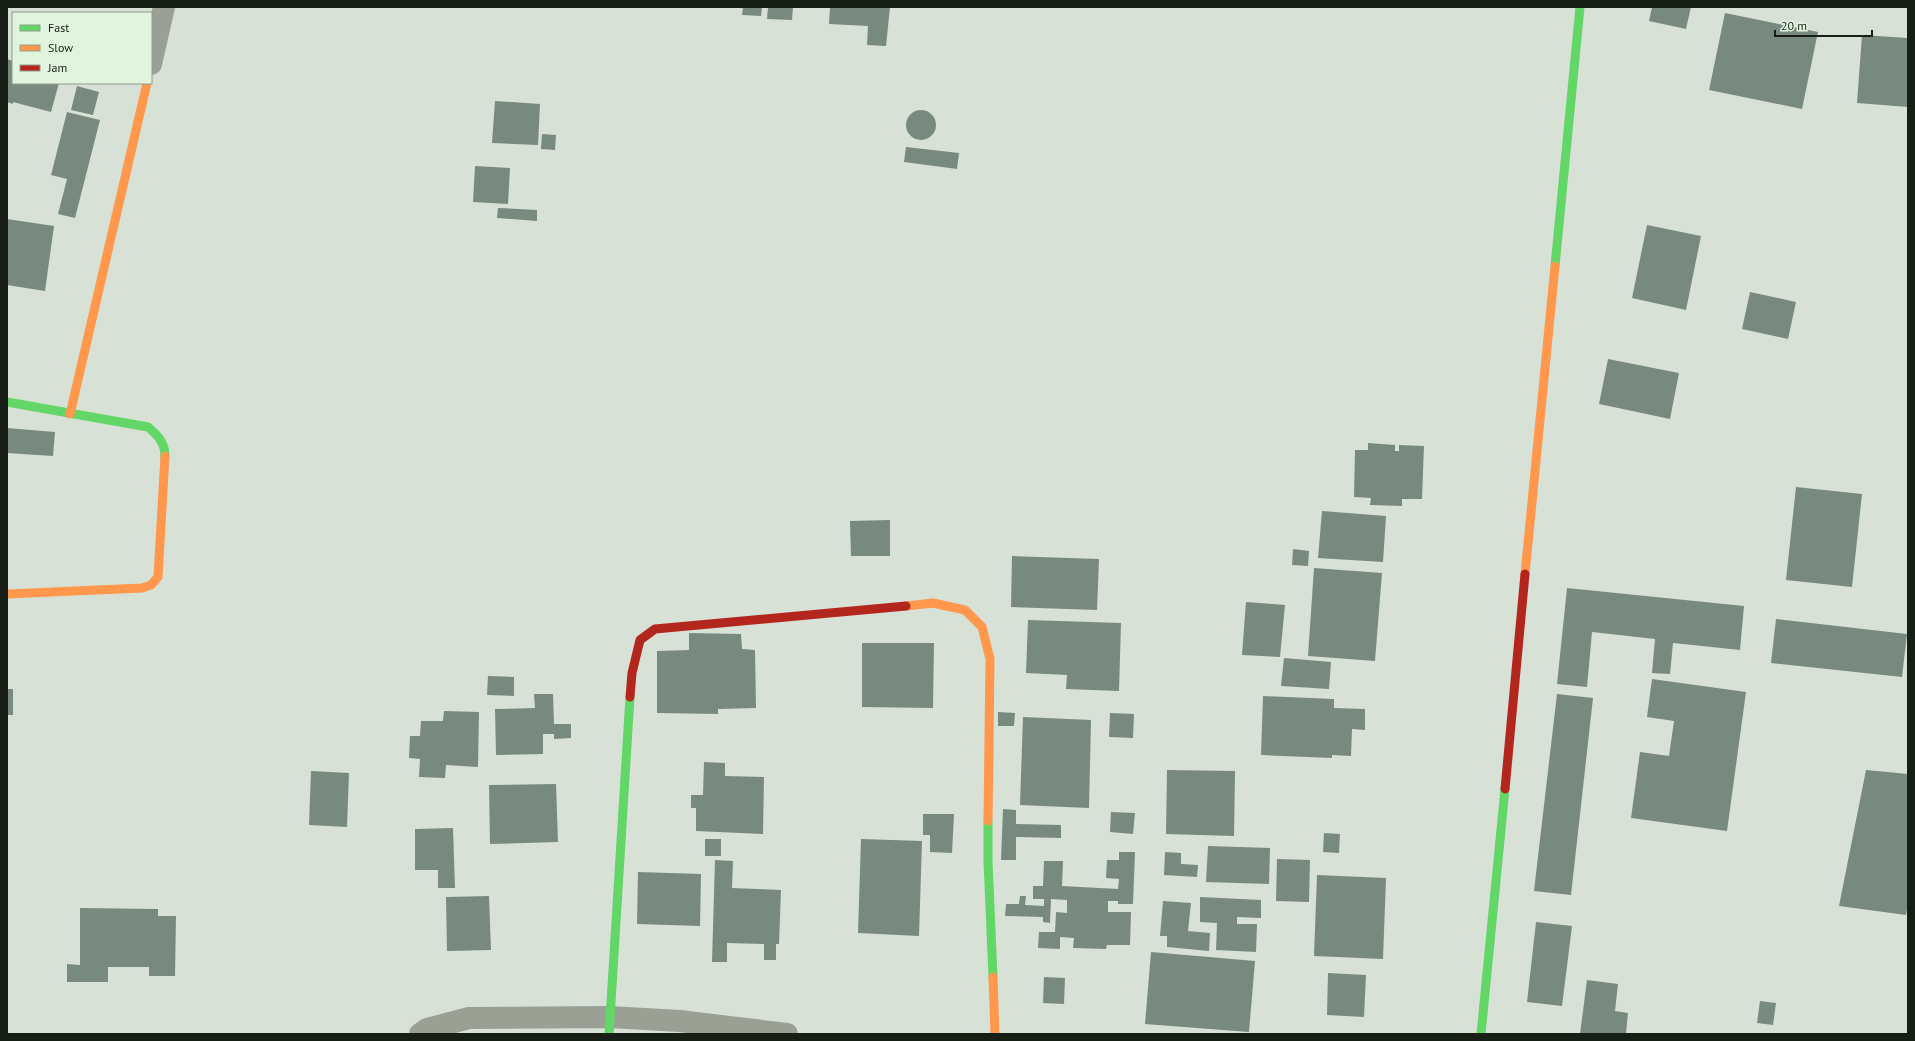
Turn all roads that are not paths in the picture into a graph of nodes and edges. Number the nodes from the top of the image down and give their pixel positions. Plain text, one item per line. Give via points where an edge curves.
1 (164, 7) edge
2 (1580, 7) edge
3 (152, 60) edge
4 (146, 84) edge
5 (7, 402) edge
6 (70, 414) junction
7 (7, 594) edge
8 (609, 1025) edge
9 (420, 1034) edge
10 (787, 1034) edge
11 (995, 1034) edge
12 (1481, 1034) edge

1 - 3 street
2 - 12 street
4 - 6 street
5 - 6 street
6 - 7 street via 148,427 159,437 165,448 158,577 152,585 142,588
8 - 9 street via 469,1018 427,1028
8 - 10 street via 680,1021
8 - 11 street via 632,673 640,640 656,629 933,603 964,610 982,627 990,659 988,861

